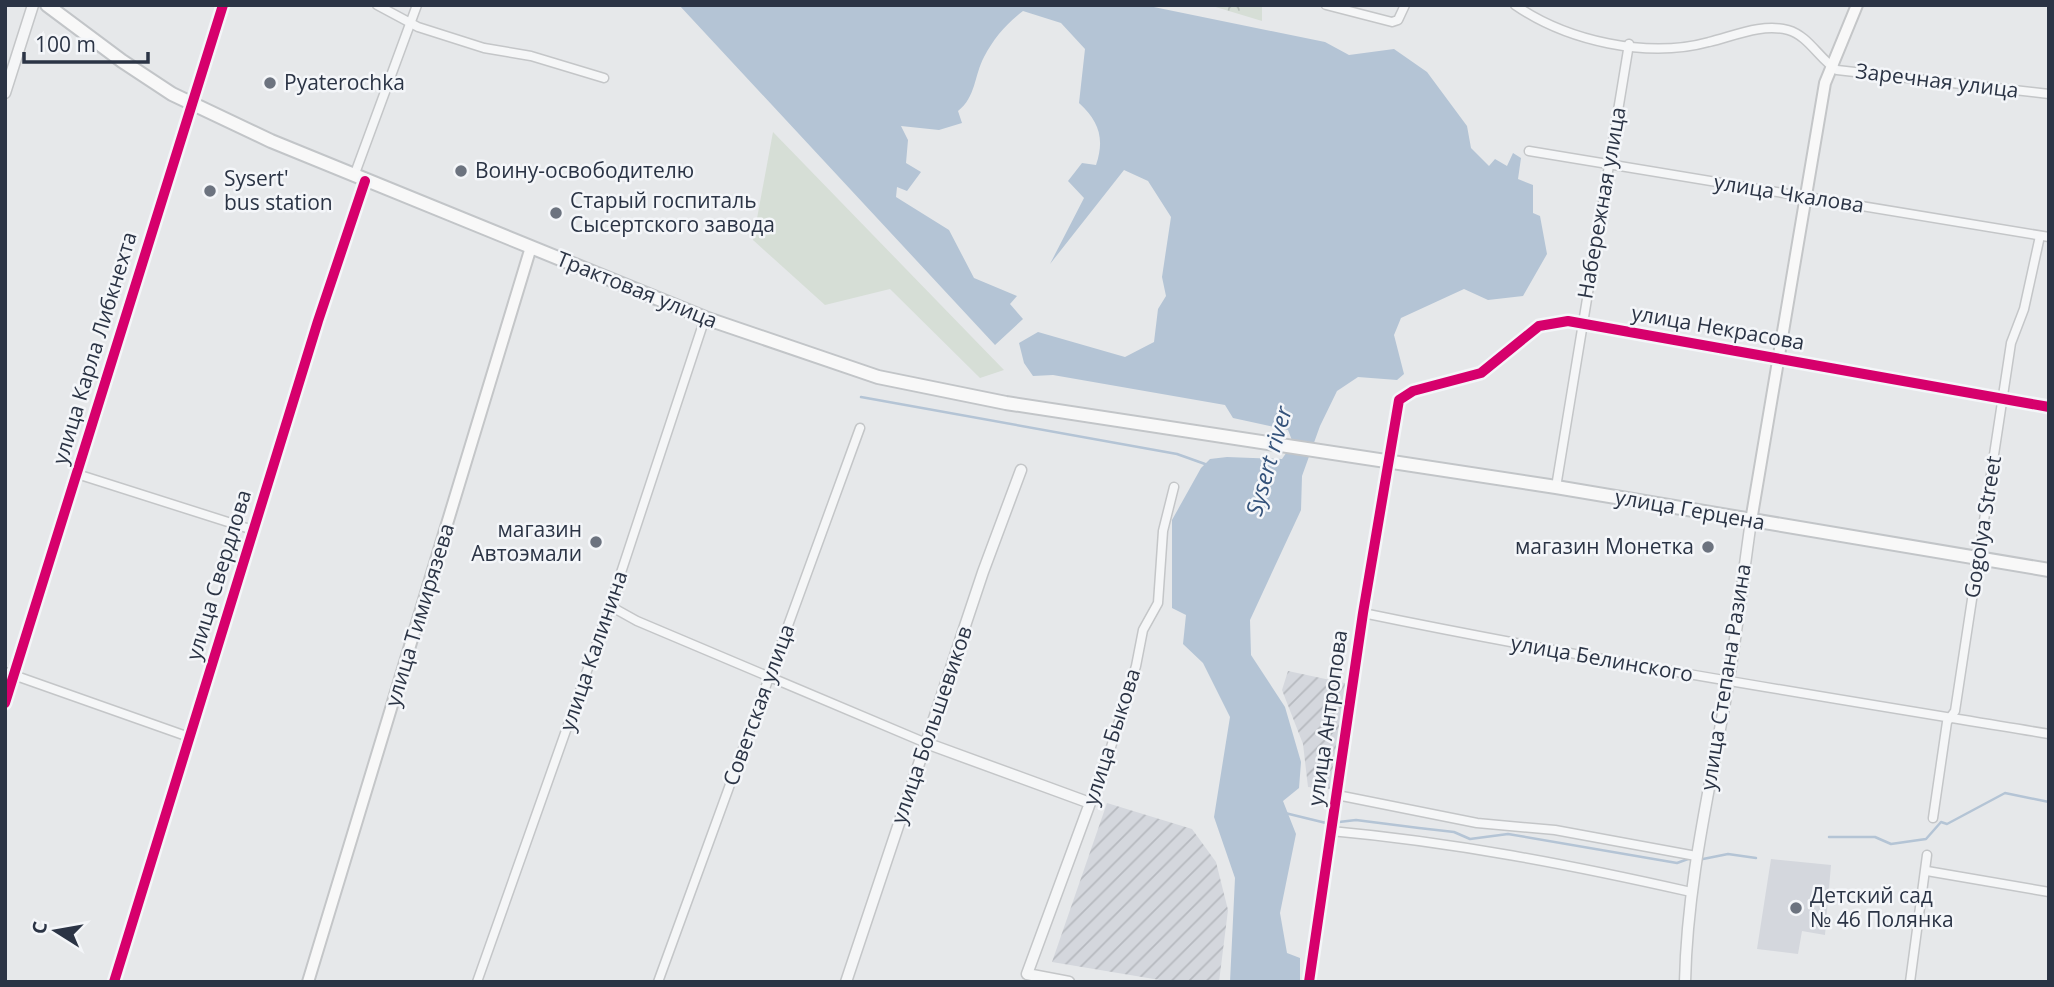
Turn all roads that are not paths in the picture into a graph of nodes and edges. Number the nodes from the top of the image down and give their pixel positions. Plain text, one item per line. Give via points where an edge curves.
1 (33, 5) edge
2 (47, 5) edge
3 (223, 5) edge
4 (377, 5) edge
5 (417, 5) edge
6 (1326, 5) edge
7 (1405, 5) edge
8 (1515, 5) edge
9 (1857, 5) edge
10 (412, 21) junction
11 (1629, 44) junction
12 (1831, 66) junction
13 (604, 78) dead end
14 (5, 93) edge
15 (2049, 94) edge
16 (191, 103) junction
17 (1529, 151) dead end
18 (1609, 164) junction
19 (360, 178) junction
20 (1806, 198) junction
21 (2044, 236) edge
22 (531, 247) junction
23 (705, 318) junction
24 (1581, 323) junction
25 (1780, 358) junction
26 (1399, 400) joint
27 (2004, 401) junction
28 (2049, 407) edge
29 (860, 428) dead end
30 (1331, 454) joint
31 (1389, 461) junction
32 (1021, 470) dead end
33 (77, 474) junction
34 (1556, 486) junction
35 (1174, 487) dead end
36 (1751, 521) junction
37 (253, 530) junction
38 (1977, 558) junction
39 (2049, 570) edge
40 (610, 606) junction
41 (1363, 613) junction
42 (9, 673) edge
43 (770, 678) junction
44 (1728, 683) junction
45 (5, 703) edge
46 (1952, 718) junction
47 (2049, 734) edge
48 (189, 737) junction
49 (926, 743) junction
50 (1337, 795) junction
51 (1090, 803) junction
52 (1933, 818) dead end
53 (1331, 831) junction
54 (1927, 855) dead end
55 (1696, 856) junction
56 (1927, 871) junction
57 (1690, 892) junction
58 (2049, 892) edge
59 (1025, 978) edge
60 (114, 982) edge
61 (308, 982) edge
62 (477, 982) edge
63 (658, 982) edge
64 (846, 982) edge
65 (1069, 982) edge
66 (1309, 982) edge
67 (1685, 982) edge
68 (1910, 982) edge

1 - 14 street
2 - 16 main road, Трактовая улица via 122,61
3 - 16 street, улица Карла Либкнехта
4 - 10 street
5 - 10 street, улица Свердлова
6 - 7 street via 1392,22 1398,20
8 - 11 street, Заречная улица via 1569,33
9 - 12 main road, улица Степана Разина
10 - 13 street via 418,27 484,48
10 - 19 street, улица Свердлова
11 - 12 street, Заречная улица via 1672,47 1760,29 1788,30 1817,49
11 - 18 street, Набережная улица
12 - 15 street, Заречная улица
12 - 20 main road, улица Степана Разина
16 - 19 main road, Трактовая улица
16 - 33 street, улица Карла Либкнехта
17 - 18 street, улица Чкалова
18 - 20 street, улица Чкалова
18 - 24 street, Набережная улица
19 - 22 main road, Трактовая улица
19 - 37 street, улица Свердлова
20 - 21 street, улица Чкалова
20 - 25 main road, улица Степана Разина
21 - 27 street, Gogolya Street via 2011,343
22 - 23 main road, Трактовая улица
22 - 61 main road, улица Тимирязева
23 - 30 main road, Трактовая улица via 878,377 1006,403
23 - 40 street, улица Калинина
24 - 25 street, улица Некрасова
24 - 26 street, улица Некрасова via 1539,326 1481,373 1413,391
24 - 34 street, Набережная улица
25 - 27 street, улица Некрасова
25 - 36 main road, улица Степана Разина
26 - 31 street, улица Антропова
27 - 28 street, улица Некрасова
27 - 38 street, Gogolya Street
29 - 43 street, Советская улица
30 - 31 main road, улица Герцена
31 - 34 main road, улица Герцена
31 - 41 street, улица Антропова
32 - 49 street, улица Большевиков
33 - 37 street
33 - 42 street, улица Карла Либкнехта
34 - 36 main road, улица Герцена
35 - 51 street, улица Быкова via 1163,531 1158,603 1143,630 1136,666
36 - 38 main road, улица Герцена
36 - 44 street, улица Степана Разина
37 - 48 street, улица Свердлова
38 - 39 main road, улица Герцена
38 - 46 street, Gogolya Street
40 - 43 street
40 - 62 street, улица Калинина
41 - 44 street, улица Белинского
41 - 50 street, улица Антропова
42 - 45 street, улица Карла Либкнехта
42 - 48 street
43 - 49 street
43 - 63 street, Советская улица
44 - 46 street, улица Белинского
44 - 55 street, улица Степана Разина
46 - 47 street, улица Белинского
46 - 52 street, Gogolya Street via 1947,722
48 - 60 street, улица Свердлова
49 - 51 street
49 - 64 street, улица Большевиков
50 - 53 street, улица Антропова
50 - 55 street via 1477,824 1555,830
51 - 59 street, улица Быкова
53 - 57 street via 1479,849
53 - 66 street, улица Антропова
54 - 56 street
55 - 57 street, улица Степана Разина
56 - 58 street
56 - 68 street
57 - 67 street, улица Степана Разина
59 - 65 street

